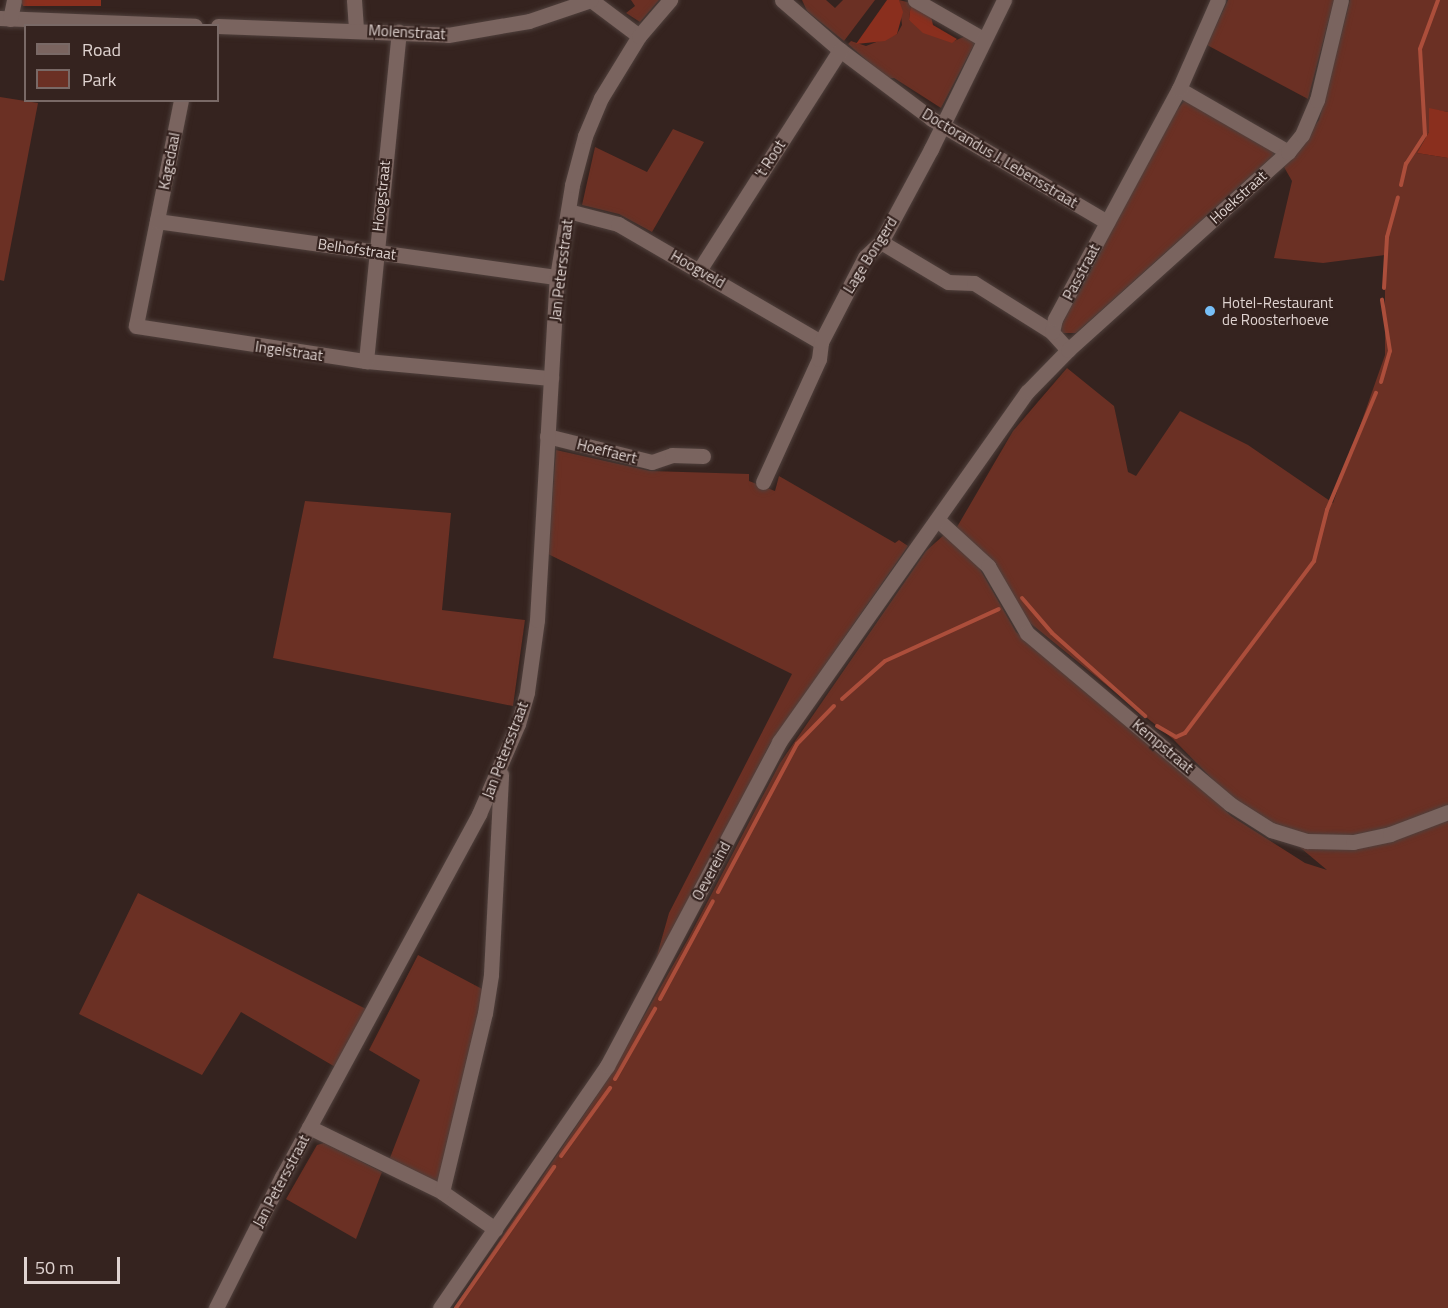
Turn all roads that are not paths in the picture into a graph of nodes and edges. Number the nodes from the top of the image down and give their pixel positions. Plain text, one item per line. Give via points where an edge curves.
1 (14, 0) edge
2 (354, 0) edge
3 (591, 0) edge
4 (670, 0) edge
5 (782, 0) edge
6 (915, 0) edge
7 (1004, 0) edge
8 (1218, 0) edge
9 (1341, 0) edge
10 (562, 5) edge
11 (5, 19) edge
12 (141, 24) edge
13 (219, 26) edge
14 (356, 30) junction
15 (399, 32) junction
16 (639, 36) junction
17 (983, 39) junction
18 (840, 50) junction
19 (1179, 89) junction
20 (181, 102) edge
21 (940, 124) junction
22 (1288, 152) junction
23 (568, 211) junction
24 (157, 221) junction
25 (1107, 222) junction
26 (881, 242) junction
27 (375, 251) junction
28 (700, 269) junction
29 (557, 277) junction
30 (1052, 332) junction
31 (821, 342) junction
32 (1068, 350) junction
33 (366, 361) junction
34 (551, 378) junction
35 (547, 436) junction
36 (703, 456) dead end
37 (764, 482) dead end
38 (939, 521) junction
39 (501, 765) junction
40 (1448, 812) edge
41 (309, 1127) junction
42 (442, 1192) junction
43 (495, 1229) junction
44 (216, 1308) edge
45 (441, 1308) edge

1 - 11 street
2 - 14 street
3 - 10 street, Molenstraat
3 - 16 street, Molenstraat
4 - 16 street, Jan Petersstraat
5 - 18 street, Doctorandus J. Lebensstraat
6 - 17 street
7 - 17 street, Lage Bongerd
8 - 19 street, Passtraat
9 - 22 street, Hoekstraat via 1317,100 1302,135
10 - 15 street, Molenstraat via 497,29 448,35
11 - 12 street
13 - 14 street, Molenstraat
14 - 15 street, Molenstraat
15 - 27 street, Hoogstraat
16 - 23 street, Jan Petersstraat via 601,99 585,136
17 - 21 street, Lage Bongerd
18 - 21 street, Doctorandus J. Lebensstraat
18 - 28 street, 't Root
19 - 22 street
19 - 25 street, Passtraat
20 - 24 street, Kagedaal
21 - 25 street, Doctorandus J. Lebensstraat
21 - 26 street, Lage Bongerd
22 - 32 street, Hoekstraat
23 - 28 street, Hoogveld via 618,224
23 - 29 street, Jan Petersstraat
24 - 27 street, Belhofstraat
24 - 33 street, Ingelstraat via 135,326
25 - 30 street, Passtraat
26 - 30 street via 948,282 974,283
26 - 31 street, Lage Bongerd via 865,257
27 - 29 street, Belhofstraat
27 - 33 street, Hoogstraat
28 - 31 street, Hoogveld
29 - 34 street, Jan Petersstraat
30 - 32 street
31 - 37 street, Lage Bongerd via 819,359
32 - 38 street via 1027,392
33 - 34 street, Ingelstraat
34 - 35 street, Jan Petersstraat
35 - 36 street, Hoeffaert via 651,462 672,455
35 - 39 street, Jan Petersstraat via 532,661 518,724
38 - 40 street, Kempstraat via 988,566 1027,633 1230,804 1271,830 1307,841 1353,842 1390,834
38 - 43 street, Oevereind via 779,742 607,1066
39 - 41 street, Jan Petersstraat via 479,814
39 - 42 street via 491,974
41 - 42 street
41 - 44 street, Jan Petersstraat
42 - 43 street
43 - 45 street, Oevereind

